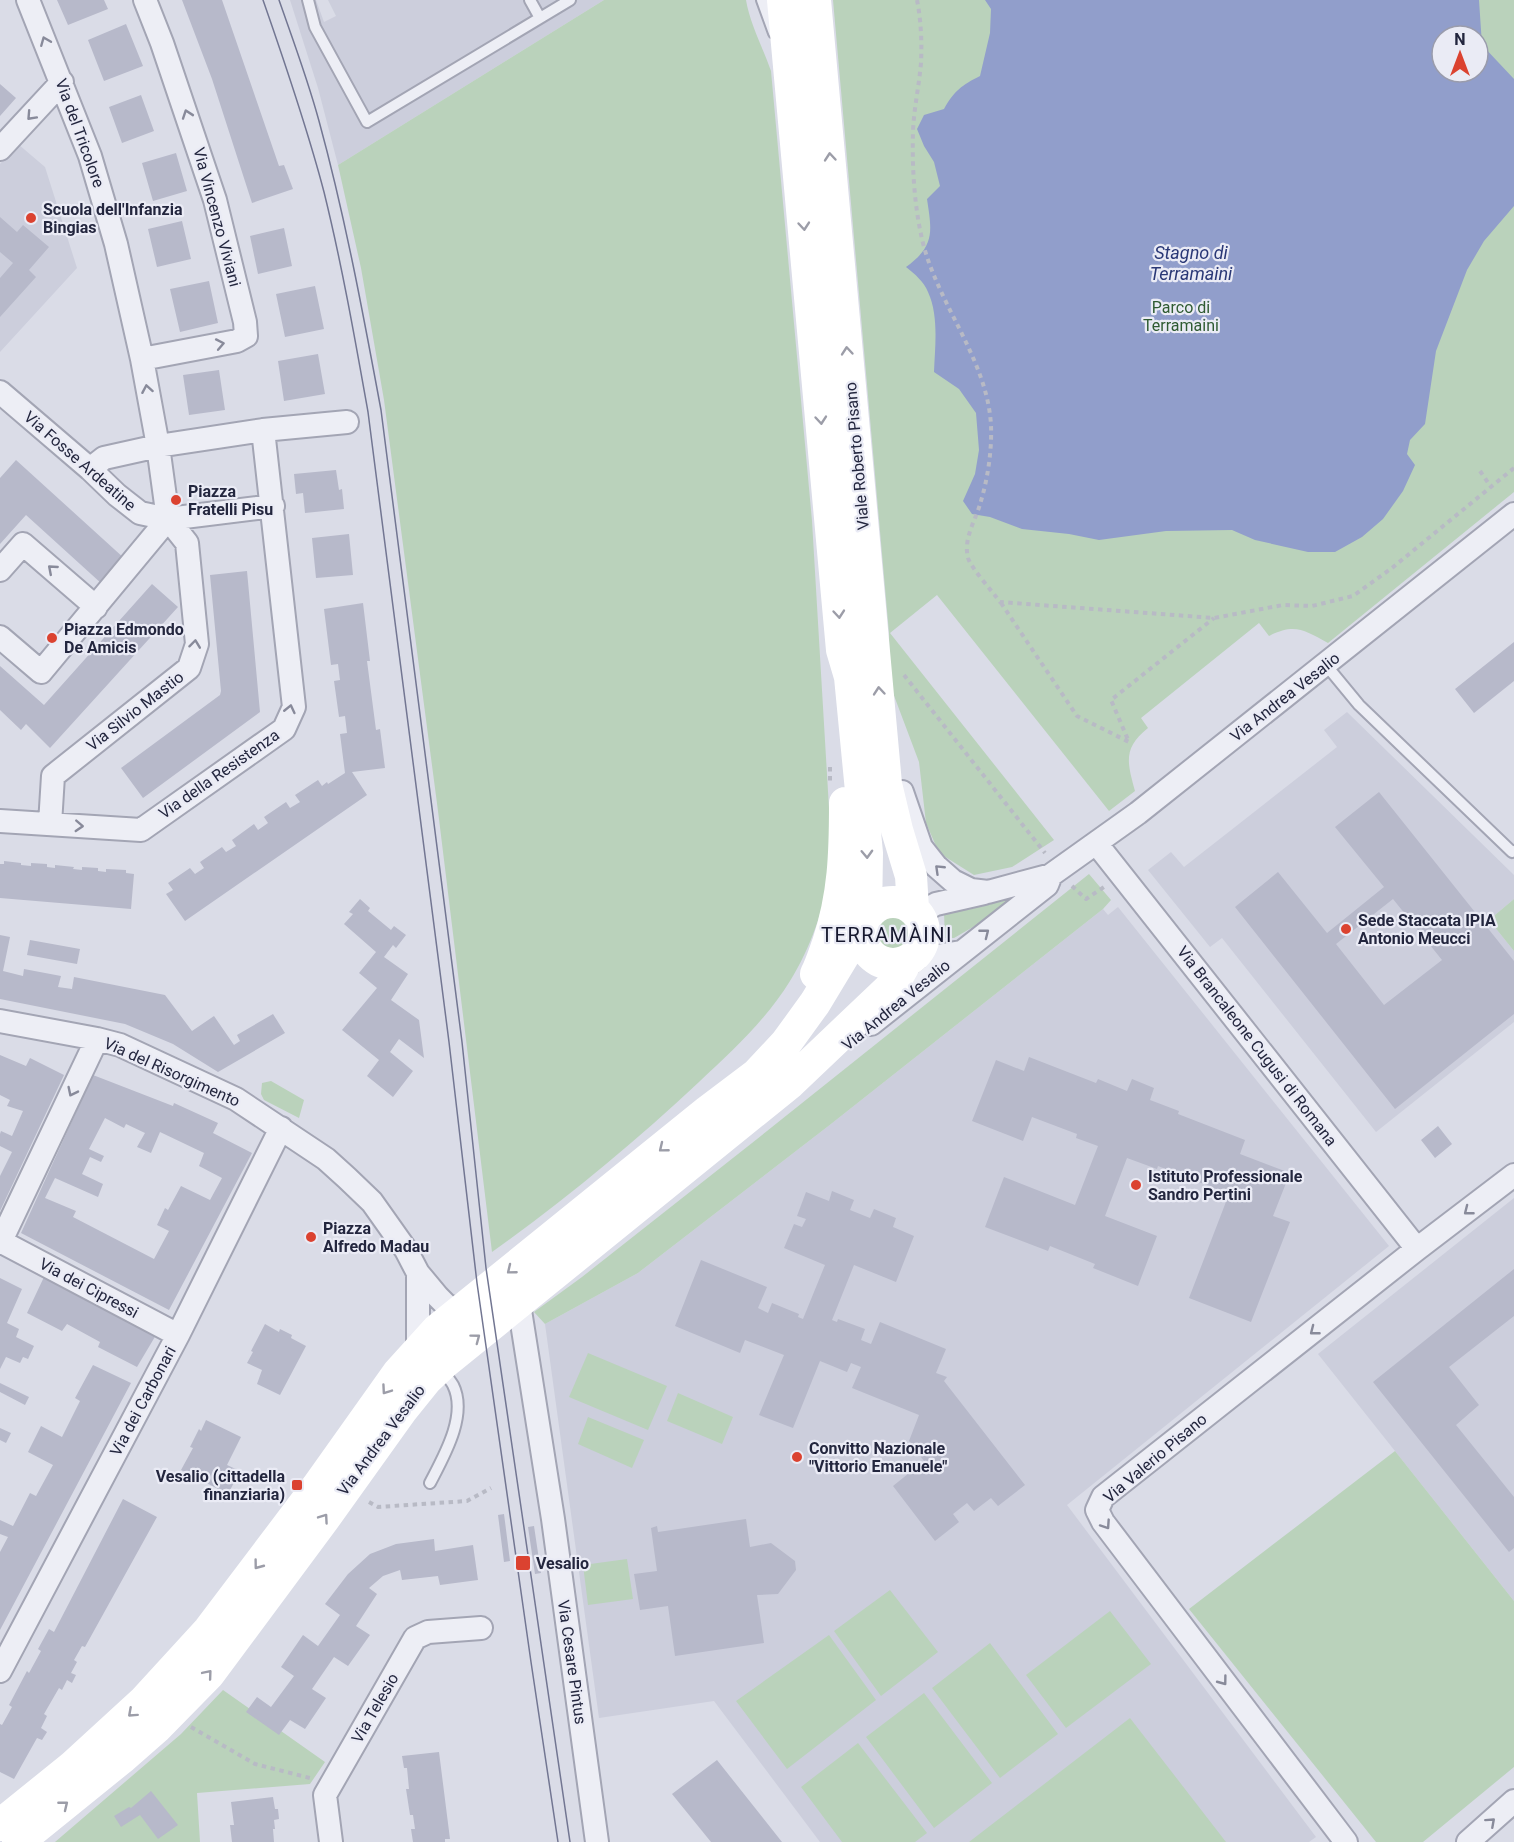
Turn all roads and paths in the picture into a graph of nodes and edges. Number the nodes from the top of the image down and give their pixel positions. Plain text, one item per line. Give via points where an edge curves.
1 (28, 0) edge
2 (144, 0) edge
3 (308, 0) edge
4 (530, 0) edge
5 (570, 0) edge
6 (762, 0) edge
7 (783, 0) edge
8 (815, 0) edge
9 (916, 0) edge
10 (540, 18) junction
11 (62, 82) junction
12 (791, 83) junction
13 (0, 149) edge
14 (142, 359) junction
15 (0, 392) edge
16 (348, 422) dead end
17 (263, 430) junction
18 (158, 446) junction
19 (1514, 468) edge
20 (90, 469) junction
21 (1480, 471) dead end
22 (1491, 487) junction
23 (273, 506) junction
24 (1514, 514) edge
25 (168, 519) junction
26 (0, 570) edge
27 (1000, 602) junction
28 (96, 607) junction
29 (1214, 618) junction
30 (0, 637) edge
31 (842, 650) junction
32 (1326, 665) junction
33 (900, 671) dead end
34 (884, 750) junction
35 (835, 759) dead end
36 (830, 767) dead end
37 (836, 782) dead end
38 (830, 791) dead end
39 (0, 821) edge
40 (50, 824) junction
41 (1096, 843) junction
42 (1514, 851) edge
43 (1121, 873) junction
44 (1058, 875) junction
45 (843, 877) joint
46 (988, 892) junction
47 (916, 912) junction
48 (864, 925) junction
49 (960, 952) junction
50 (910, 959) junction
51 (0, 1021) edge
52 (97, 1039) junction
53 (790, 1083) junction
54 (708, 1111) junction
55 (281, 1128) junction
56 (1514, 1175) edge
57 (0, 1242) edge
58 (1418, 1249) junction
59 (418, 1273) junction
60 (519, 1304) junction
61 (461, 1310) junction
62 (178, 1335) junction
63 (429, 1358) junction
64 (430, 1483) dead end
65 (345, 1487) junction
66 (491, 1488) dead end
67 (481, 1628) dead end
68 (0, 1671) edge
69 (183, 1722) dead end
70 (332, 1783) junction
71 (1514, 1801) edge
72 (0, 1825) edge
73 (18, 1842) edge
74 (331, 1842) edge
75 (597, 1842) edge
76 (1346, 1842) edge
77 (1468, 1842) edge

11 -> 1 street, Via del Tricolore
14 -> 2 street, Via Vincenzo Viviani via 246,336 215,200
3 - 10 lane via 315,27 367,122
4 - 10 lane
5 - 10 lane
6 - 12 lane
7 - 12 main road, Viale Roberto Pisano
34 -> 8 main road, Viale Roberto Pisano
9 - 27 path via 921,61 913,129 922,239 938,287 985,388 991,424 990,452 967,540 969,559
11 -> 13 street
11 - 14 street, Via del Tricolore via 108,214
12 -> 31 main road, Viale Roberto Pisano
18 -> 14 street, Via del Tricolore
15 - 20 street, Via Fosse Ardeatine
16 - 17 street
17 - 18 street
17 - 23 street, Via della Resistenza
18 - 20 street via 104,458
18 - 25 street
19 - 22 path
20 - 25 street, Via Fosse Ardeatine via 140,513
21 - 22 path
22 - 29 path via 1353,596 1312,606 1283,605
23 - 25 street, Via Fosse Ardeatine
40 -> 23 street, Via della Resistenza via 141,830 284,729 294,707
24 - 32 street, Via Andrea Vesalio
25 - 28 street
40 -> 25 street, Via Silvio Mastio via 53,776 189,668 197,644 187,543
28 -> 26 street via 23,544
27 - 29 path
27 - 29 path via 1077,716 1129,742 1111,700
28 - 30 street via 40,672
31 - 45 main road, Viale Roberto Pisano via 836,680 844,786
31 -> 48 main road, Viale Roberto Pisano via 850,677 867,853
32 - 41 street, Via Andrea Vesalio
32 - 42 lane via 1359,705
33 - 44 path
46 -> 34 street, Via Andrea Vesalio via 971,891 953,881 921,847
34 - 47 main road, Viale Roberto Pisano via 886,784 911,876
35 - 37 path
36 - 38 path
39 - 40 street, Via della Resistenza
41 - 43 street, Via Brancaleone Cugusi di Romana
41 - 44 street, Via Andrea Vesalio
43 - 44 path via 1086,899
43 - 58 street, Via Brancaleone Cugusi di Romana
44 - 46 street, Via Andrea Vesalio
49 -> 44 street, Via Andrea Vesalio
45 - 54 main road, Via Andrea Vesalio via 837,917 820,966 803,996 779,1030
46 - 47 street, Via Andrea Vesalio
47 - 48 main road via 904,903 882,903 872,909
47 - 50 main road via 925,932 923,943
48 - 50 main road via 864,945 877,960 897,964
48 - 54 main road, Via Andrea Vesalio via 786,1043 757,1074
49 - 50 street
49 - 53 street, Via Andrea Vesalio via 806,1078
50 - 53 main road, Via Andrea Vesalio via 893,985
51 - 52 street, Via del Risorgimento
52 - 55 street, Via del Risorgimento via 120,1045 236,1099
52 -> 57 street
53 - 60 main road, Via Andrea Vesalio
54 -> 61 main road, Via Andrea Vesalio
55 - 59 street, Via del Risorgimento via 326,1159 372,1202
55 - 62 street, Via dei Carbonari
56 -> 58 street, Via Valerio Pisano
57 - 62 street, Via dei Cipressi
58 -> 76 street, Via Valerio Pisano via 1103,1497 1097,1510
59 - 61 street, Via del Risorgimento via 447,1306
59 - 63 street, Via del Risorgimento
63 -> 60 main road, Via Andrea Vesalio
60 - 75 street, Via Cesare Pintus
61 - 63 main road, Via Andrea Vesalio via 437,1330
62 - 68 street, Via dei Carbonari
63 - 64 lane via 454,1387 458,1410 451,1442
63 - 65 main road, Via Andrea Vesalio via 427,1379
63 -> 72 main road, Via Andrea Vesalio via 398,1373 209,1630 144,1701 72,1767
65 - 66 path via 378,1507 467,1501
73 -> 65 main road, Via Andrea Vesalio via 123,1757 209,1674
67 - 70 street, Via Telesio via 428,1632 415,1638
69 - 70 path via 255,1764
70 - 74 street, Via Telesio via 325,1795
77 -> 71 street

